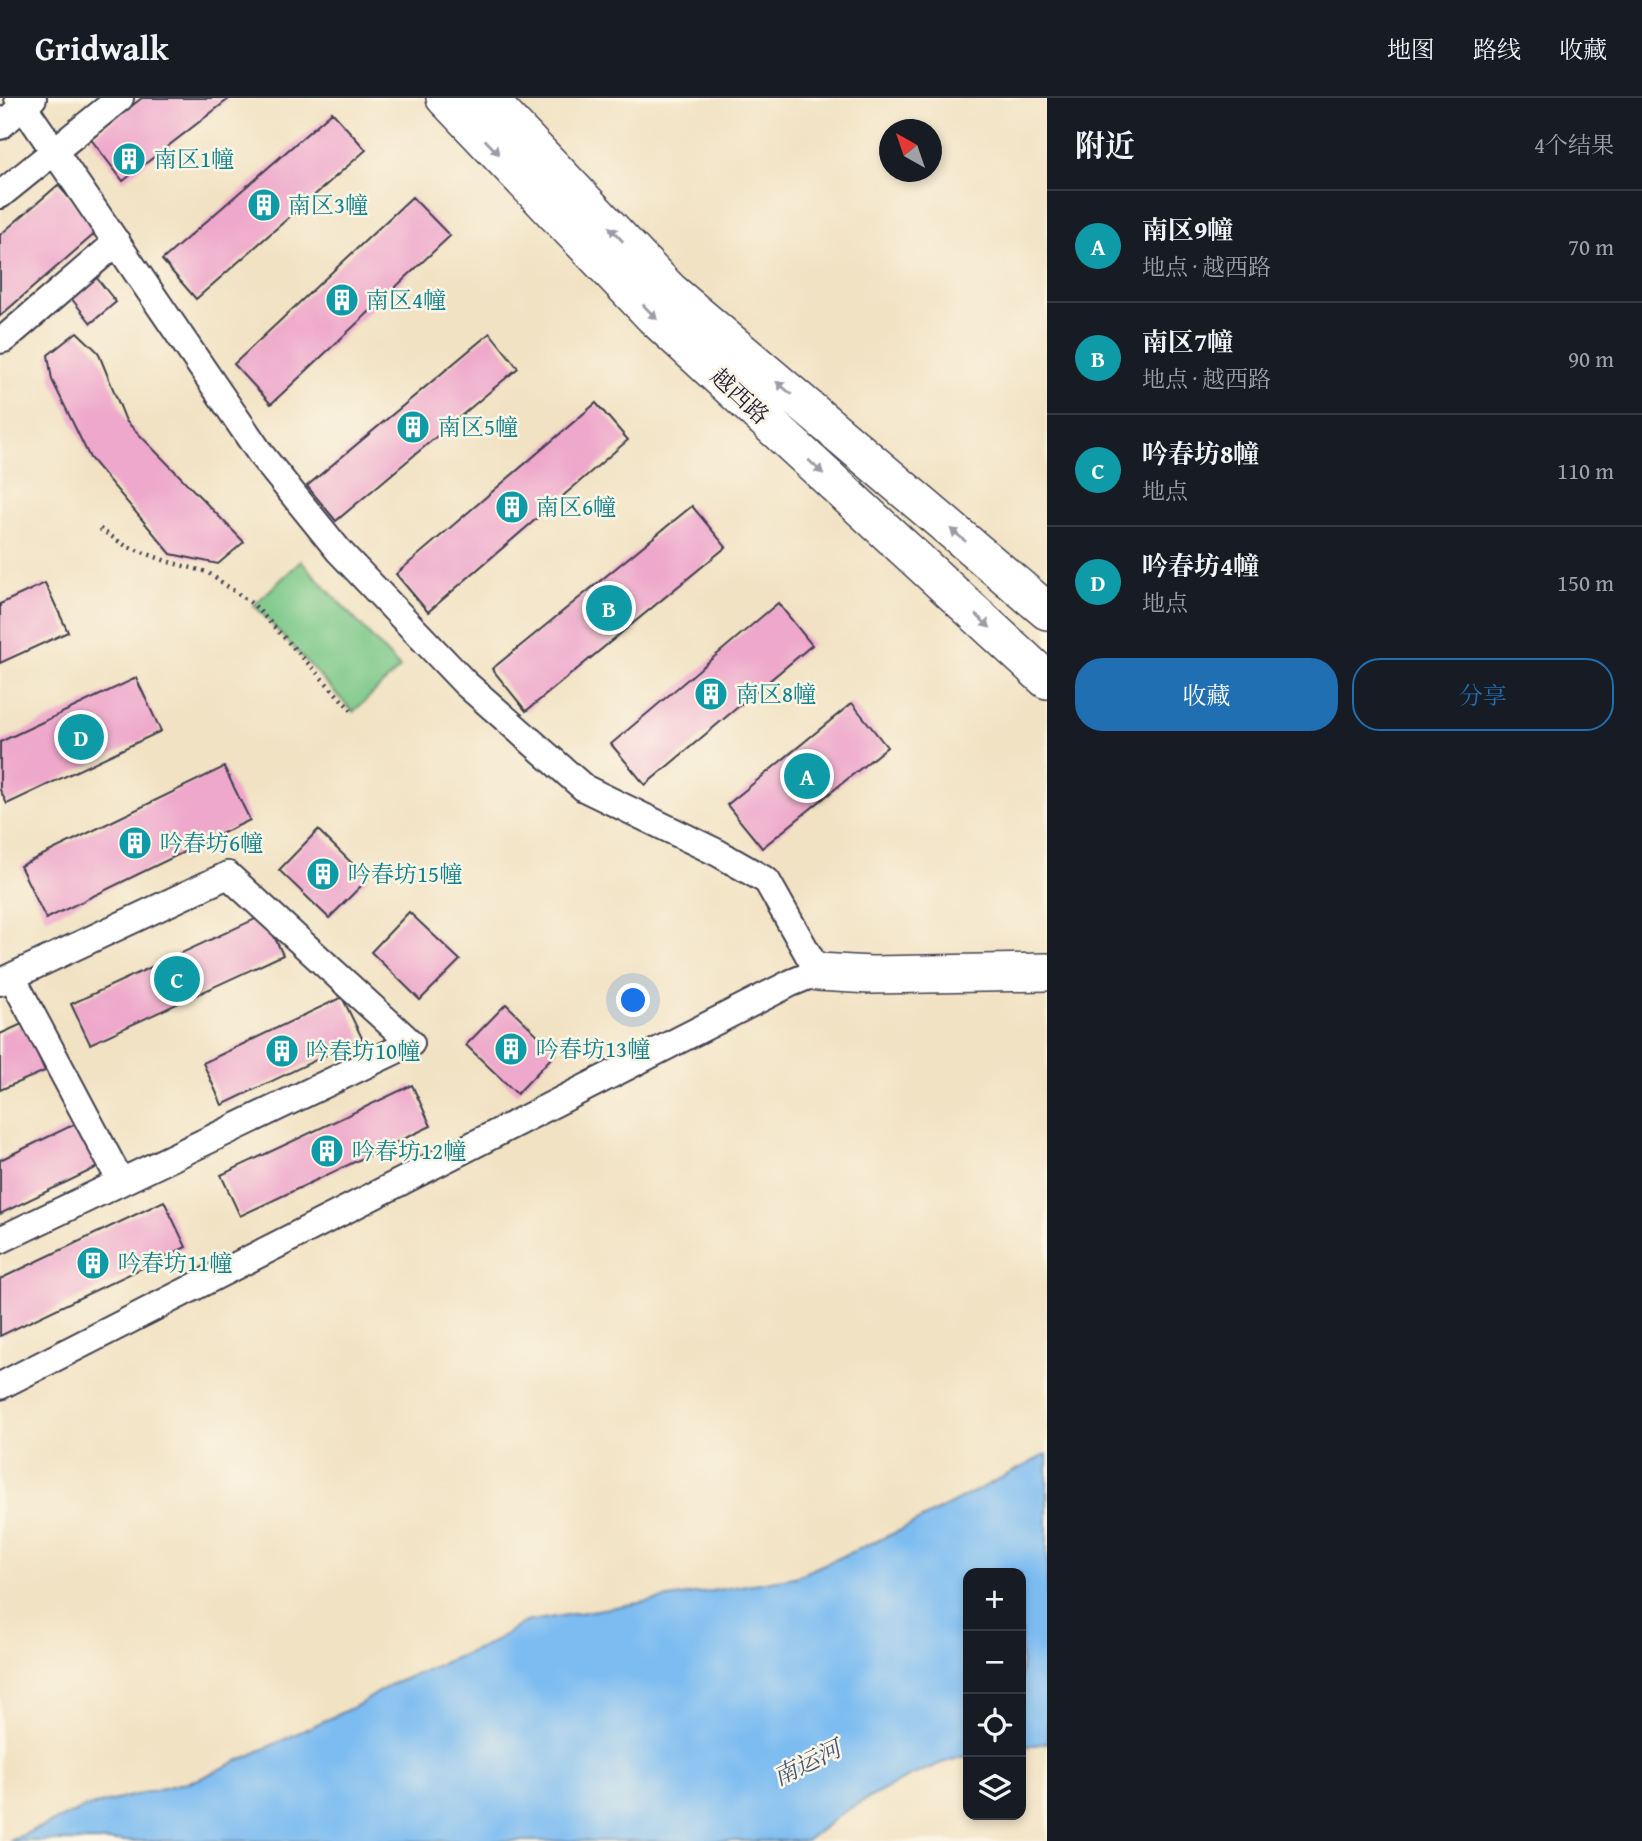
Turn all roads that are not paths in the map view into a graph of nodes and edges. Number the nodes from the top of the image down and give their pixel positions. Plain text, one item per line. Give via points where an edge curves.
1 (120, 98) edge
2 (25, 100) edge
3 (466, 101) edge
4 (0, 125) edge
5 (55, 151) junction
6 (0, 195) edge
7 (117, 242) junction
8 (0, 340) edge
9 (1047, 611) edge
10 (1047, 680) edge
11 (818, 972) junction
12 (1047, 972) edge
13 (6, 979) edge
14 (121, 1182) junction
15 (0, 1240) edge
16 (0, 1386) edge

1 - 5 street
2 - 4 street
2 - 5 street
9 -> 3 main road, 越西路 via 669,290
3 -> 10 main road, 越西路 via 654,317
5 - 6 street
5 - 7 street
7 - 8 street
7 - 11 street via 262,456 340,551 465,683 584,788 767,881
11 - 12 main road
11 - 16 street
13 - 14 street
13 - 14 street via 228,875 411,1043
14 - 15 street

